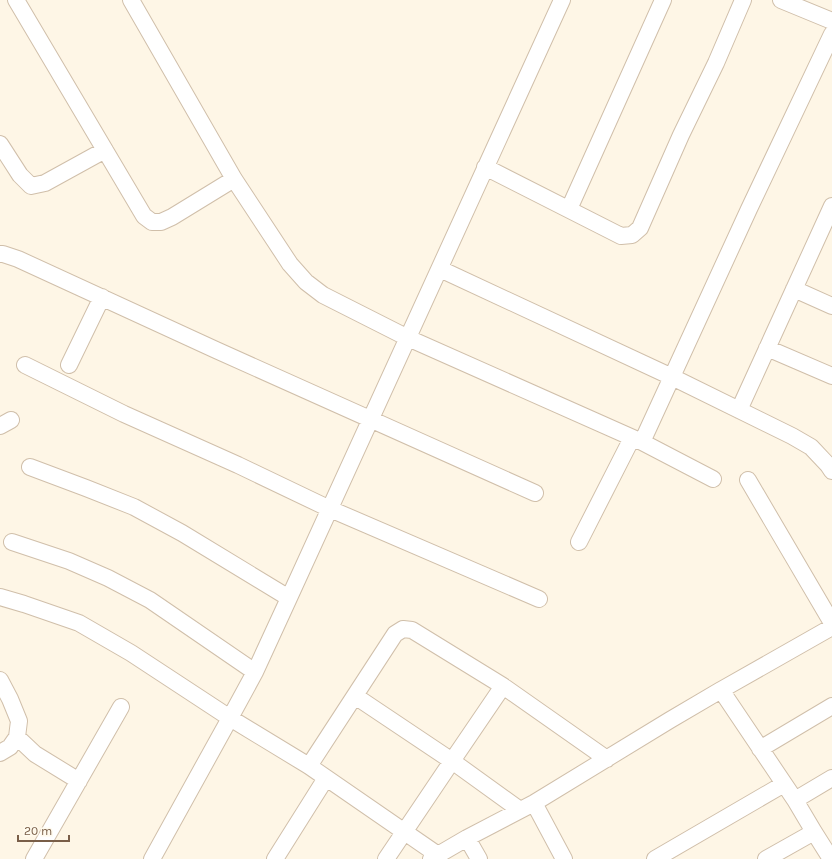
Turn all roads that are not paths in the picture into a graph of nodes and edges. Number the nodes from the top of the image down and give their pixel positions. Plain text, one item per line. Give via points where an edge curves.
1 (16, 0) edge
2 (131, 0) edge
3 (562, 0) edge
4 (663, 0) edge
5 (743, 0) edge
6 (781, 0) edge
7 (832, 21) edge
8 (832, 34) edge
9 (0, 144) edge
10 (105, 150) junction
11 (486, 167) junction
12 (234, 179) junction
13 (832, 206) edge
14 (569, 210) junction
15 (0, 254) edge
16 (440, 269) junction
17 (794, 289) junction
18 (102, 297) junction
19 (832, 306) edge
20 (408, 338) junction
21 (767, 348) junction
22 (25, 365) dead end
23 (69, 365) dead end
24 (832, 376) edge
25 (672, 377) junction
26 (739, 410) junction
27 (371, 421) junction
28 (637, 440) junction
29 (30, 467) dead end
30 (832, 471) edge
31 (713, 479) dead end
32 (748, 480) dead end
33 (535, 493) dead end
34 (330, 509) junction
35 (12, 542) dead end
36 (579, 542) dead end
37 (0, 597) edge
38 (289, 598) junction
39 (539, 598) dead end
40 (832, 623) edge
41 (832, 627) edge
42 (255, 672) junction
43 (0, 680) edge
44 (503, 686) junction
45 (721, 690) junction
46 (355, 696) junction
47 (832, 706) edge
48 (121, 707) dead end
49 (230, 718) junction
50 (18, 737) junction
51 (760, 749) junction
52 (0, 753) edge
53 (607, 759) junction
54 (452, 761) junction
55 (309, 766) junction
56 (326, 778) junction
57 (832, 778) edge
58 (79, 780) junction
59 (784, 784) junction
60 (795, 800) junction
61 (527, 806) junction
62 (404, 831) junction
63 (814, 832) junction
64 (467, 838) junction
65 (435, 857) edge
66 (34, 859) edge
67 (152, 859) edge
68 (275, 859) edge
69 (386, 859) edge
70 (479, 859) edge
71 (564, 859) edge
72 (655, 859) edge
73 (766, 859) edge
74 (831, 859) edge

1 - 10 street
2 - 12 street
3 - 11 street
4 - 14 street
5 - 14 street via 640,228 632,235 621,236
6 - 7 street
8 - 25 street
9 - 10 street via 20,175 31,186 45,183
10 - 12 street via 144,216 152,222 161,222 172,217
11 - 14 street
11 - 16 street
12 - 20 street via 290,264 306,282 323,295
13 - 17 street
15 - 18 street via 18,259
16 - 20 street
16 - 25 street
17 - 19 street
17 - 21 street
18 - 23 street
18 - 27 street
20 - 27 street
20 - 28 street
21 - 24 street
21 - 26 street
22 - 34 street via 124,414
25 - 26 street
25 - 28 street
26 - 30 street via 811,447
27 - 33 street
27 - 34 street
28 - 31 street
28 - 36 street
29 - 38 street via 134,507
32 - 40 street
34 - 38 street
34 - 39 street
35 - 42 street via 70,561 150,600
37 - 49 street via 79,624 131,653
38 - 42 street
41 - 45 street
42 - 49 street
43 - 50 street via 19,721
44 - 46 street via 412,630 402,629 395,634
44 - 53 street
44 - 54 street
45 - 51 street
45 - 53 street
46 - 54 street
46 - 55 street
47 - 51 street
48 - 58 street
49 - 55 street
49 - 67 street
50 - 52 street via 10,747
50 - 58 street via 35,754
51 - 59 street
53 - 61 street
54 - 61 street
54 - 62 street
55 - 56 street
56 - 62 street
56 - 68 street
57 - 60 street
58 - 66 street
59 - 60 street
59 - 72 street
60 - 63 street
61 - 64 street
61 - 71 street
62 - 65 street
62 - 69 street
63 - 73 street
63 - 74 street
64 - 65 street
64 - 70 street

